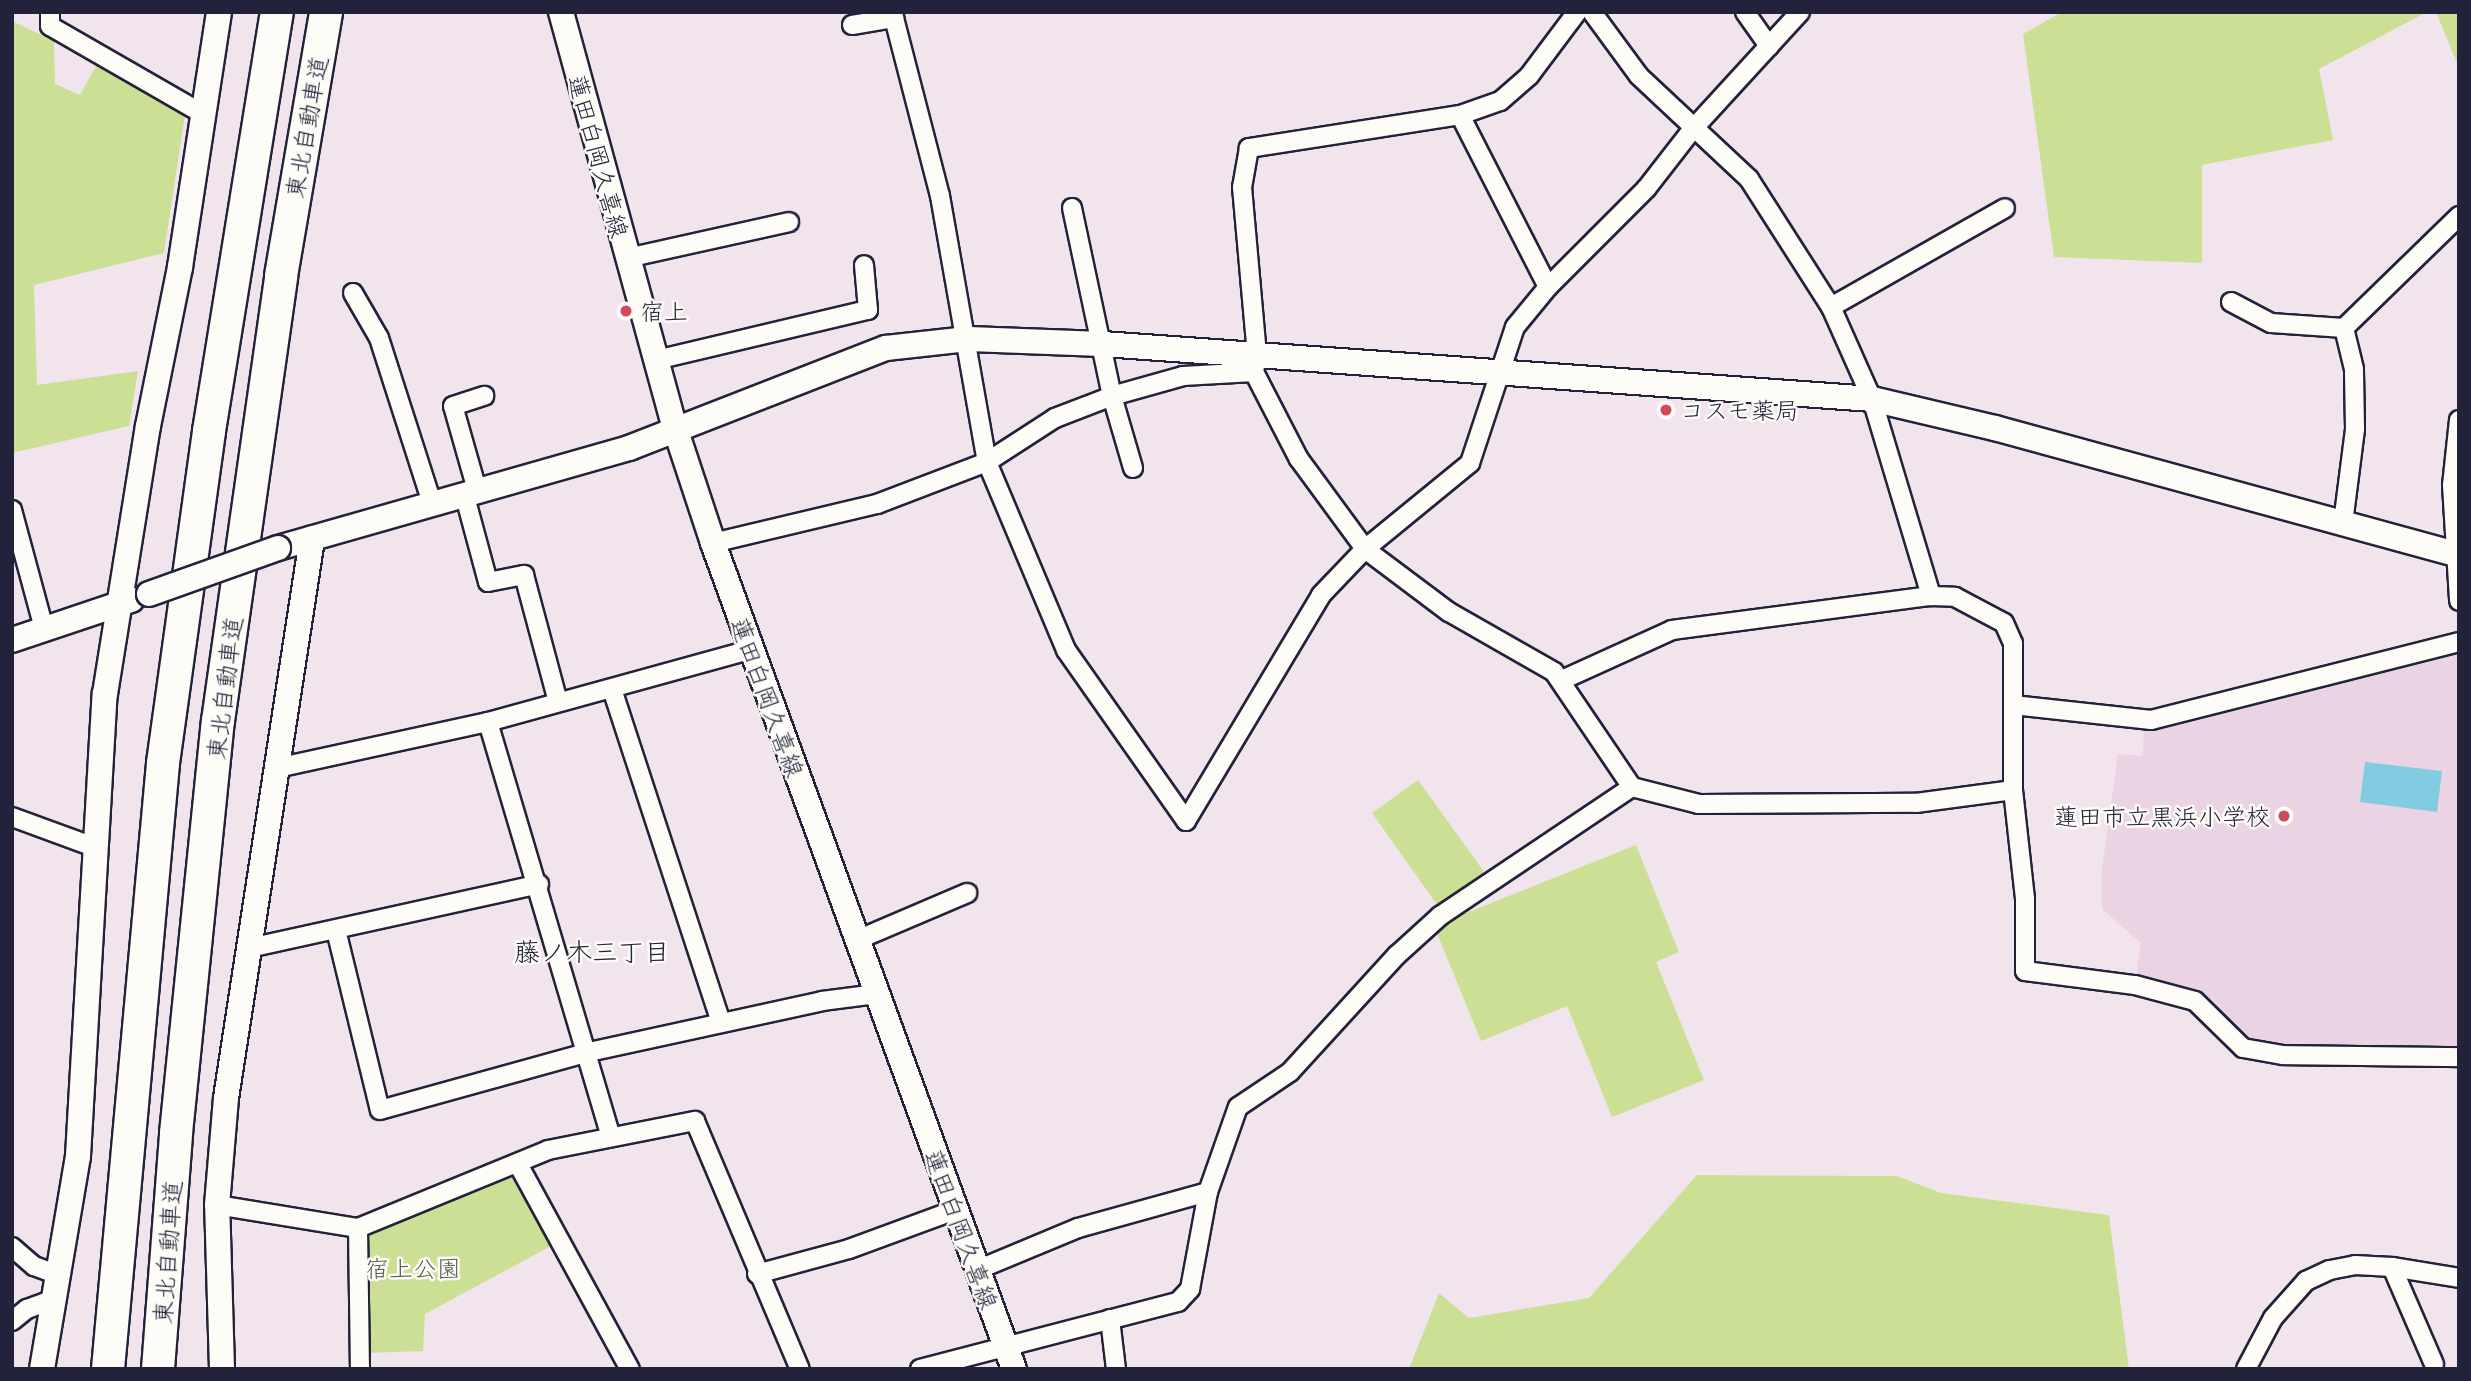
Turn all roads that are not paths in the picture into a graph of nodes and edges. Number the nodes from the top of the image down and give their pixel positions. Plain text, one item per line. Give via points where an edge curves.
1 (50, 12) edge
2 (219, 12) edge
3 (276, 12) edge
4 (326, 12) edge
5 (1577, 12) edge
6 (1592, 12) edge
7 (1745, 12) edge
8 (1800, 12) edge
9 (563, 13) edge
10 (852, 25) dead end
11 (1769, 46) junction
12 (203, 114) junction
13 (1460, 115) junction
14 (1692, 130) junction
15 (1072, 208) dead end
16 (2005, 208) dead end
17 (2459, 216) edge
18 (789, 222) dead end
19 (627, 258) junction
20 (864, 265) dead end
21 (1548, 287) junction
22 (353, 293) dead end
23 (2231, 302) dead end
24 (1831, 307) junction
25 (2344, 328) junction
26 (968, 339) junction
27 (1103, 344) junction
28 (656, 360) junction
29 (1255, 364) junction
30 (1500, 373) junction
31 (484, 396) dead end
32 (1112, 396) junction
33 (1872, 399) junction
34 (2459, 420) edge
35 (675, 428) junction
36 (987, 462) junction
37 (1133, 468) dead end
38 (470, 492) junction
39 (432, 502) junction
40 (12, 510) edge
41 (2343, 523) junction
42 (312, 539) junction
43 (713, 543) junction
44 (1365, 550) junction
45 (2457, 554) edge
46 (1931, 596) junction
47 (2459, 601) edge
48 (117, 604) junction
49 (44, 629) junction
50 (12, 640) edge
51 (2459, 642) edge
52 (751, 650) junction
53 (1562, 680) junction
54 (612, 689) junction
55 (558, 702) junction
56 (2013, 705) junction
57 (488, 723) junction
58 (277, 768) junction
59 (1632, 787) junction
60 (2012, 790) junction
61 (12, 817) edge
62 (94, 847) junction
63 (539, 884) junction
64 (967, 893) dead end
65 (337, 930) junction
66 (857, 940) junction
67 (249, 948) junction
68 (877, 993) junction
69 (722, 1023) junction
70 (589, 1052) junction
71 (2459, 1058) edge
72 (611, 1136) junction
73 (518, 1164) junction
74 (1208, 1192) junction
75 (217, 1205) junction
76 (955, 1210) junction
77 (358, 1228) junction
78 (12, 1247) edge
79 (2392, 1266) junction
80 (977, 1270) junction
81 (757, 1275) junction
82 (2459, 1278) edge
83 (57, 1287) junction
84 (1110, 1319) junction
85 (12, 1321) edge
86 (1005, 1345) junction
87 (2434, 1364) dead end
88 (42, 1369) edge
89 (108, 1369) edge
90 (158, 1369) edge
91 (222, 1369) edge
92 (360, 1369) edge
93 (630, 1369) edge
94 (800, 1369) edge
95 (920, 1369) edge
96 (1014, 1369) edge
97 (1116, 1369) edge
98 (2246, 1369) edge

1 - 12 street via 50,26
2 - 12 street
3 - 89 highway, 東北自動車道 via 209,431 163,763
4 - 90 highway, 東北自動車道 via 281,276 218,721 176,1133
5 - 13 street via 1529,76 1500,101
6 - 14 street via 1639,76
7 - 11 street
8 - 11 street
9 - 19 street, 蓮田白岡久喜線
10 - 26 street via 894,18 940,196
11 - 14 street
12 - 48 street
13 - 21 street
13 - 29 street via 1249,148 1242,187
14 - 21 street via 1646,189
14 - 24 street via 1749,179
15 - 27 street
16 - 24 street
17 - 25 street
18 - 19 street
19 - 28 street, 蓮田白岡久喜線
20 - 28 street via 868,310
21 - 30 street via 1515,327
22 - 39 street via 379,338
23 - 25 street via 2271,323
24 - 33 street
25 - 41 street via 2354,369 2355,429
26 - 27 street
26 - 35 street via 919,341 868,353
26 - 36 street via 971,387
27 - 29 street
27 - 32 street
28 - 35 street, 蓮田白岡久喜線
29 - 30 street
29 - 32 street via 1183,376
29 - 44 street via 1299,459
30 - 33 street
30 - 44 street via 1470,463
31 - 38 street via 453,405
32 - 36 street via 1055,418
32 - 37 street
33 - 41 street
33 - 46 street
34 - 45 street via 2452,485
35 - 38 street via 629,448
35 - 43 street, 蓮田白岡久喜線
36 - 43 street via 877,504
36 - 44 street via 1066,650 1186,821 1321,595
38 - 39 street
38 - 55 street via 488,582 524,575
39 - 42 street
40 - 49 street
41 - 45 street
42 - 48 street, bridge
42 - 58 street
43 - 52 street, 蓮田白岡久喜線
44 - 53 street via 1449,612
45 - 47 street
46 - 53 street via 1672,630
46 - 56 street via 1955,597 2004,623 2013,643
48 - 49 street
48 - 62 street
49 - 50 street
51 - 56 street via 2151,720
52 - 54 street
52 - 66 street, 蓮田白岡久喜線
53 - 59 street via 1602,749
54 - 55 street
54 - 69 street
55 - 57 street
56 - 60 street
57 - 58 street
57 - 63 street
58 - 67 street
59 - 60 street via 1699,804 1916,803
59 - 74 street via 1440,916 1397,955 1290,1072 1238,1107
60 - 71 street via 2025,898 2025,971 2135,985 2195,1001 2243,1048 2283,1055
61 - 62 street
62 - 83 street via 78,1156
63 - 65 street
63 - 70 street
64 - 66 street
65 - 67 street
65 - 70 street via 380,1110
66 - 68 street, 蓮田白岡久喜線
67 - 75 street via 226,1098
68 - 69 street
68 - 76 street, 蓮田白岡久喜線
69 - 70 street
70 - 72 street
72 - 73 street via 548,1150
72 - 81 street via 695,1121
73 - 77 street
73 - 93 street
74 - 80 street via 1078,1228
74 - 84 street via 1190,1289 1178,1302
75 - 77 street
75 - 91 street
76 - 80 street, 蓮田白岡久喜線
76 - 81 street via 849,1249
77 - 92 street
78 - 83 street
79 - 82 street
79 - 87 street
79 - 98 street via 2354,1265 2306,1281 2273,1318
80 - 86 street, 蓮田白岡久喜線
81 - 94 street
83 - 85 street
83 - 88 street
84 - 86 street
84 - 97 street
86 - 95 street
86 - 96 street, 蓮田白岡久喜線

